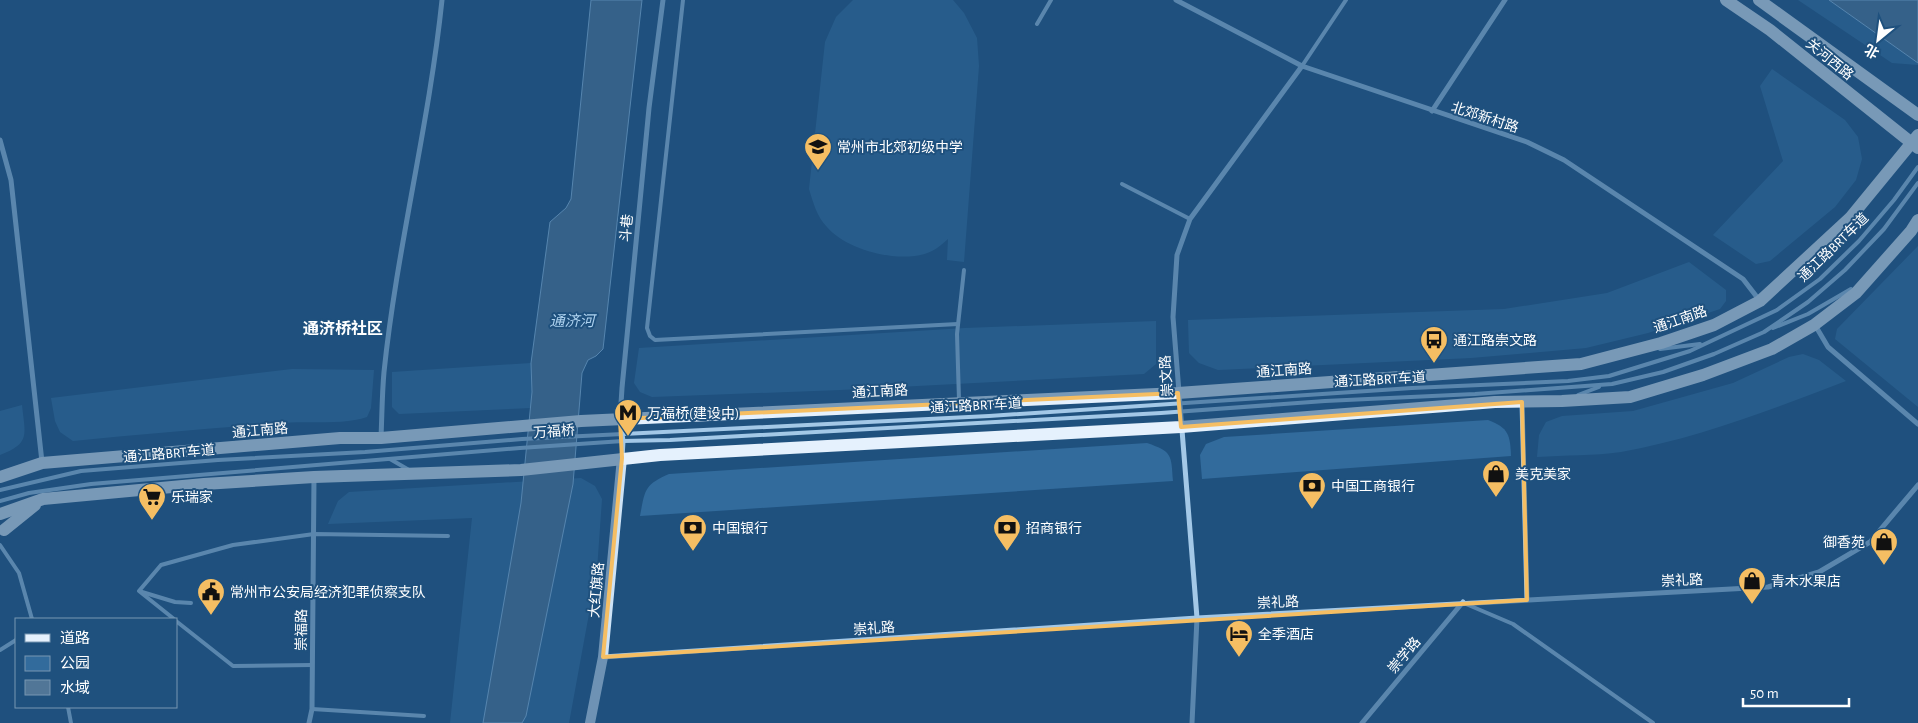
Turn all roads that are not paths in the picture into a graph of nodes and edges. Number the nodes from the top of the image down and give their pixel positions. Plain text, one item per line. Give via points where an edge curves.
1 (442, 0) edge
2 (663, 0) edge
3 (683, 0) edge
4 (1051, 0) edge
5 (1176, 0) edge
6 (1346, 0) edge
7 (1505, 0) edge
8 (1726, 0) edge
9 (1759, 0) edge
10 (1037, 24) dead end
11 (1302, 66) junction
12 (1432, 111) junction
13 (1918, 115) edge
14 (0, 140) edge
15 (1916, 143) edge
16 (2, 153) edge
17 (1918, 167) edge
18 (1918, 183) edge
19 (1122, 184) dead end
20 (1190, 219) junction
21 (1918, 220) edge
22 (1882, 264) junction
23 (964, 270) dead end
24 (1760, 301) junction
25 (958, 324) junction
26 (1814, 325) junction
27 (1764, 332) junction
28 (1705, 344) junction
29 (1621, 353) junction
30 (1604, 385) junction
31 (1179, 398) junction
32 (1562, 401) junction
33 (959, 402) junction
34 (1522, 402) junction
35 (1180, 412) junction
36 (620, 419) junction
37 (580, 421) joint
38 (525, 424) joint
39 (1918, 424) edge
40 (1181, 426) junction
41 (622, 433) junction
42 (590, 435) joint
43 (381, 438) junction
44 (522, 439) joint
45 (623, 441) junction
46 (590, 443) joint
47 (520, 448) joint
48 (622, 458) junction
49 (390, 459) junction
50 (42, 463) junction
51 (415, 474) junction
52 (0, 477) edge
53 (314, 477) junction
54 (1918, 485) edge
55 (0, 490) edge
56 (43, 499) junction
57 (0, 501) edge
58 (0, 514) edge
59 (2, 531) edge
60 (314, 534) junction
61 (448, 536) dead end
62 (0, 545) edge
63 (139, 591) junction
64 (1527, 600) junction
65 (1463, 602) junction
66 (191, 603) dead end
67 (32, 618) edge
68 (173, 618) edge
69 (1197, 618) junction
70 (178, 622) edge
71 (15, 641) edge
72 (0, 650) edge
73 (603, 657) junction
74 (312, 665) junction
75 (68, 708) edge
76 (312, 709) junction
77 (424, 716) dead end
78 (71, 723) edge
79 (309, 723) edge
80 (590, 723) edge
81 (1192, 723) edge
82 (1362, 723) edge
83 (1653, 723) edge

1 - 43 street via 436,55 400,260 387,354
2 - 36 street, 斗巷 via 649,108
3 - 25 lane via 647,328 650,336 656,340
4 - 10 lane
5 - 11 street, 北郊新村路
6 - 11 lane
7 - 12 street
8 - 15 main road, 关河西路
9 - 13 main road, 关河西路
11 - 12 street, 北郊新村路
11 - 20 street, 崇文路
12 - 24 street, 北郊新村路 via 1527,142 1564,160 1744,279
14 - 16 street
15 - 24 main road, 通江南路 via 1850,218
16 - 50 street via 11,180
17 - 28 lane, 通江路BRT车道 via 1859,241 1820,279 1777,310
18 - 27 lane, 通江路BRT车道 via 1884,228 1845,270 1808,302
19 - 20 lane
20 - 31 street, 崇文路 via 1177,255 1173,317
21 - 22 main road
22 - 26 main road via 1856,293
22 - 27 lane via 1851,289 1808,314
23 - 25 lane
24 - 29 main road, 通江南路 via 1714,325
25 - 33 lane
26 - 32 main road via 1772,349 1703,376 1630,397
26 - 39 street via 1828,347
27 - 30 lane, 通江路BRT车道 via 1663,372
28 - 29 lane
28 - 31 lane, 通江路BRT车道 via 1609,376 1568,381
29 - 31 main road, 通江南路 via 1581,364
30 - 32 lane
30 - 35 lane, 通江路BRT车道
31 - 33 main road, 通江南路
31 - 35 street, 崇文路
31 - 41 lane, 通江路BRT车道 via 989,416
32 - 34 main road
33 - 36 main road, 通江南路
34 - 40 main road
34 - 64 street
35 - 40 street, 崇文路
35 - 45 lane, 通江路BRT车道
36 - 37 main road, 通江南路
36 - 41 street, 斗巷
37 - 38 main road, 万福桥
38 - 43 main road, 通江南路
40 - 48 main road
40 - 69 street, 崇文路
41 - 42 lane, 通江路BRT车道
41 - 45 street, 斗巷
42 - 44 lane, 万福桥
43 - 50 main road, 通江南路 via 340,438
44 - 55 lane, 通江路BRT车道 via 81,471
45 - 46 lane, 通江路BRT车道
45 - 48 street, 斗巷
46 - 47 lane, 万福桥
47 - 49 lane, 通江路BRT车道
48 - 51 main road via 521,470
48 - 73 street, 大红旗路
49 - 51 lane
49 - 57 lane, 通江路BRT车道 via 91,484 29,493
50 - 52 main road, 通江南路
51 - 53 main road
53 - 56 main road
53 - 60 street, 崇福路
54 - 64 street, 崇礼路 via 1870,542 1819,572 1768,587
56 - 58 main road
56 - 59 main road
60 - 61 lane
60 - 63 lane via 233,544 160,565
60 - 74 street, 崇福路
62 - 67 lane via 18,573
63 - 66 lane via 175,602
63 - 68 lane
64 - 65 street, 崇礼路
65 - 69 street, 崇礼路
65 - 82 street, 崇学路
65 - 83 lane via 1513,624
69 - 73 street, 崇礼路
69 - 81 street, 崇文路
70 - 74 lane via 233,666
71 - 72 lane
73 - 80 street, 大红旗路
74 - 76 street, 崇福路
75 - 78 lane
76 - 77 lane
76 - 79 street, 崇福路

